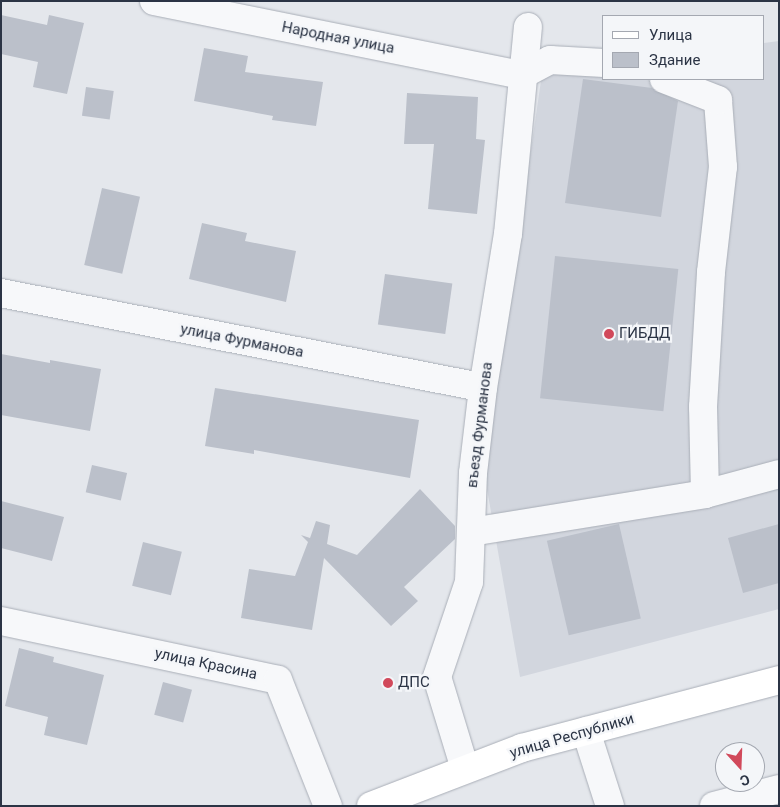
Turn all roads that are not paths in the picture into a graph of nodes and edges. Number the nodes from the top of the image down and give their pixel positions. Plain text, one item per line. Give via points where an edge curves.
1 (154, 1) edge
2 (528, 26) dead end
3 (602, 63) edge
4 (522, 75) junction
5 (667, 80) edge
6 (1, 293) edge
7 (483, 388) junction
8 (779, 474) edge
9 (705, 494) junction
10 (471, 532) junction
11 (1, 621) edge
12 (779, 680) edge
13 (586, 731) junction
14 (465, 769) junction
15 (779, 789) edge
16 (727, 804) edge
17 (328, 806) edge
18 (371, 806) edge
19 (610, 806) edge

1 - 4 street, Народная улица
2 - 4 street, въезд Фурманова
3 - 4 street via 550,60
4 - 7 street, въезд Фурманова via 508,234
5 - 9 street via 718,100 723,167 711,272 704,397
6 - 7 street, улица Фурманова
7 - 10 street, въезд Фурманова via 472,473
8 - 9 street
9 - 10 street
10 - 14 street, въезд Фурманова via 469,582 437,678
11 - 17 street, улица Красина via 278,680
12 - 13 main road, улица Республики
13 - 14 main road, улица Республики via 522,748
13 - 19 street
14 - 18 main road, улица Республики
15 - 16 street

